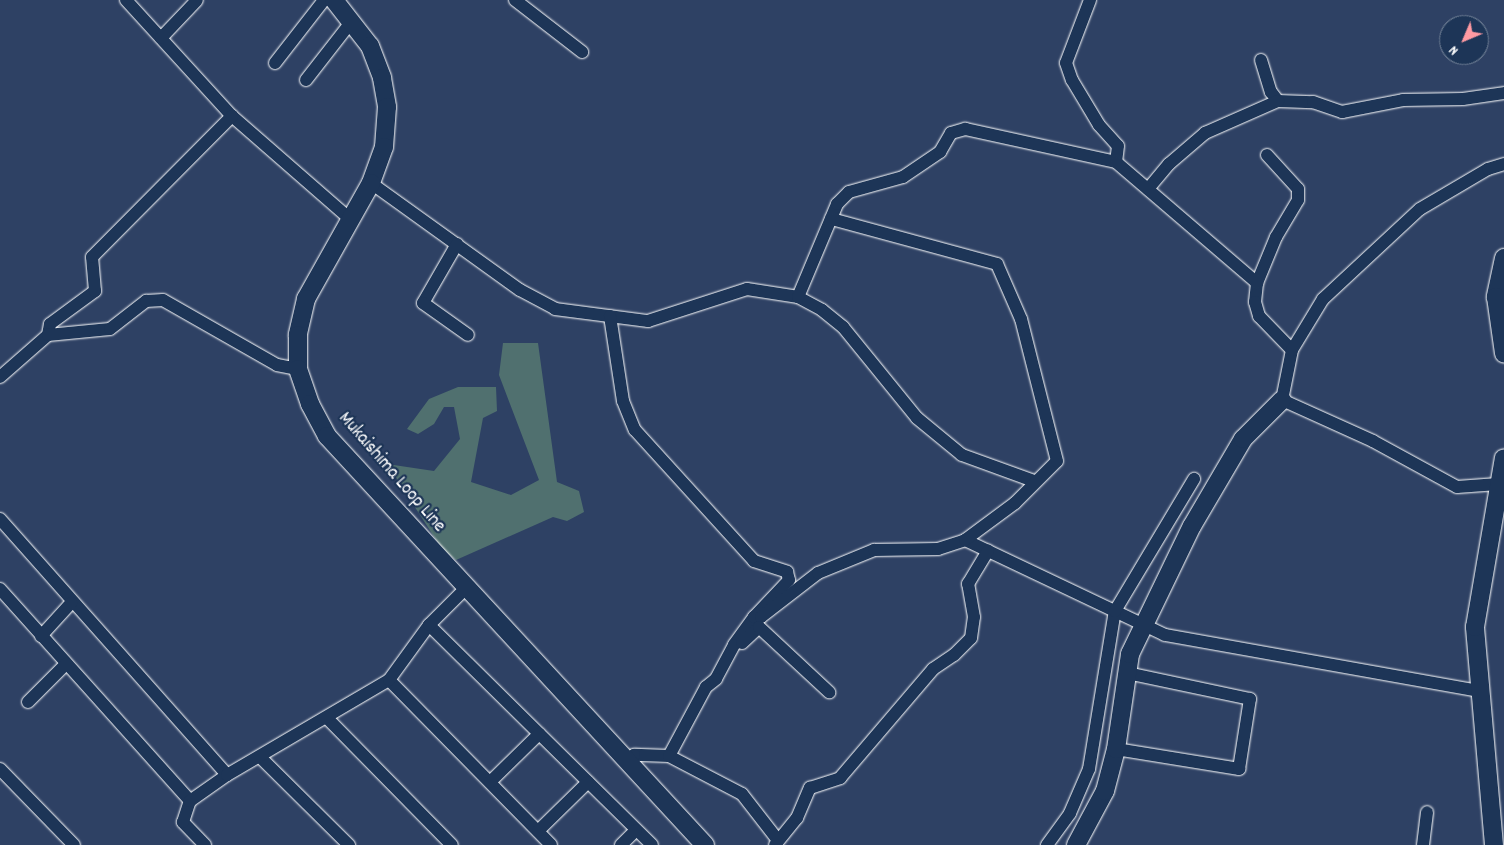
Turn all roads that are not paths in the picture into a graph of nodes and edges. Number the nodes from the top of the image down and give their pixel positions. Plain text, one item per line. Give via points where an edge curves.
1 (126, 0) edge
2 (197, 0) edge
3 (324, 0) edge
4 (334, 0) edge
5 (515, 0) edge
6 (1090, 0) edge
7 (352, 21) junction
8 (161, 38) junction
9 (582, 52) dead end
10 (1261, 60) dead end
11 (275, 63) dead end
12 (306, 80) dead end
13 (1504, 93) edge
14 (1278, 101) junction
15 (232, 116) junction
16 (1267, 155) dead end
17 (1116, 162) junction
18 (1504, 164) edge
19 (372, 183) junction
20 (1148, 189) junction
21 (350, 219) junction
22 (831, 219) junction
23 (457, 244) junction
24 (1504, 258) edge
25 (1257, 283) junction
26 (798, 298) junction
27 (610, 316) junction
28 (48, 335) junction
29 (468, 335) dead end
30 (1292, 350) junction
31 (1504, 353) edge
32 (298, 368) junction
33 (0, 377) edge
34 (1282, 400) junction
35 (1504, 458) edge
36 (1194, 479) dead end
37 (1034, 481) junction
38 (1498, 484) junction
39 (0, 519) edge
40 (965, 540) junction
41 (988, 551) junction
42 (466, 588) junction
43 (0, 589) edge
44 (72, 603) junction
45 (1116, 611) junction
46 (754, 616) junction
47 (429, 625) junction
48 (1144, 626) junction
49 (41, 636) junction
50 (734, 645) junction
51 (66, 664) junction
52 (1128, 673) junction
53 (389, 680) junction
54 (1478, 691) junction
55 (829, 692) dead end
56 (28, 702) dead end
57 (327, 718) junction
58 (540, 734) junction
59 (1116, 749) junction
60 (669, 756) junction
61 (262, 758) junction
62 (627, 761) junction
63 (0, 769) edge
64 (227, 775) junction
65 (490, 782) junction
66 (588, 782) junction
67 (190, 801) junction
68 (1427, 812) dead end
69 (636, 830) junction
70 (538, 831) junction
71 (776, 842) edge
72 (74, 845) edge
73 (206, 845) edge
74 (348, 845) edge
75 (452, 845) edge
76 (551, 845) edge
77 (621, 845) edge
78 (652, 845) edge
79 (706, 845) edge
80 (1047, 845) edge
81 (1076, 845) edge
82 (1423, 845) edge
83 (1494, 845) edge

1 - 8 street
2 - 8 street
3 - 11 street
4 - 7 main road, Mukaishima Loop Line
5 - 9 street
6 - 17 street via 1066,63 1072,80 1099,125 1118,146
7 - 12 street
7 - 19 main road, Mukaishima Loop Line via 370,46 382,78 387,107 384,146
8 - 15 street
10 - 14 street via 1271,92
13 - 14 street via 1463,99 1403,100 1342,112 1313,102
14 - 20 street via 1205,133 1169,164
15 - 21 street
15 - 28 street via 92,257 95,291 50,324
16 - 25 street via 1298,189 1298,200 1276,237
17 - 20 street
17 - 22 street via 965,130 951,133 940,152 903,177 866,184 849,192 837,204
18 - 30 street via 1488,169 1420,210 1324,299
19 - 21 main road, Mukaishima Loop Line
19 - 23 street
20 - 25 street
21 - 32 main road, Mukaishima Loop Line via 306,298 298,335
22 - 26 street
22 - 37 street via 997,264 1022,319 1057,461
23 - 27 street via 520,290 556,309
23 - 29 street via 423,303
24 - 31 main road via 1496,297
25 - 30 street via 1255,302 1259,316
26 - 27 street via 747,289 648,321
26 - 37 street via 822,310 843,327 917,418 962,455
27 - 46 street via 623,401 635,430 754,561 787,572 788,580
28 - 32 street via 110,329 146,301 163,300 277,365
28 - 33 street
30 - 34 street
32 - 42 main road, Mukaishima Loop Line via 310,404 327,436
34 - 38 street via 1372,441 1457,487
34 - 48 main road via 1243,439 1192,526
35 - 38 main road
36 - 45 street
37 - 40 street via 1014,503
38 - 54 main road via 1475,627
39 - 44 street
40 - 41 street
40 - 46 street via 938,549 874,550 818,573 761,617
41 - 45 street
41 - 71 street via 968,584 974,617 971,638 933,669 840,778 810,788 797,818
42 - 47 street
42 - 62 main road, Mukaishima Loop Line
43 - 49 street
44 - 49 street
44 - 64 street
45 - 48 street
45 - 80 street via 1089,769 1070,813
46 - 50 street
47 - 53 street
47 - 58 street
48 - 52 main road via 1130,654
48 - 54 street via 1165,635
49 - 51 street
50 - 55 street via 740,646 758,627
50 - 60 street via 716,679 706,687
51 - 56 street
51 - 67 street
52 - 59 main road
52 - 59 street via 1250,699 1238,769
53 - 57 street
53 - 65 street
54 - 83 main road
57 - 61 street
57 - 75 street
58 - 65 street
58 - 66 street
59 - 81 main road via 1105,791
60 - 62 street via 634,755
60 - 71 street via 742,794
61 - 64 street
61 - 74 street
62 - 79 main road, Mukaishima Loop Line
63 - 72 street
64 - 67 street
65 - 70 street
66 - 69 street
66 - 70 street
67 - 73 street via 183,822
68 - 82 street
69 - 77 street
69 - 78 street
70 - 76 street

